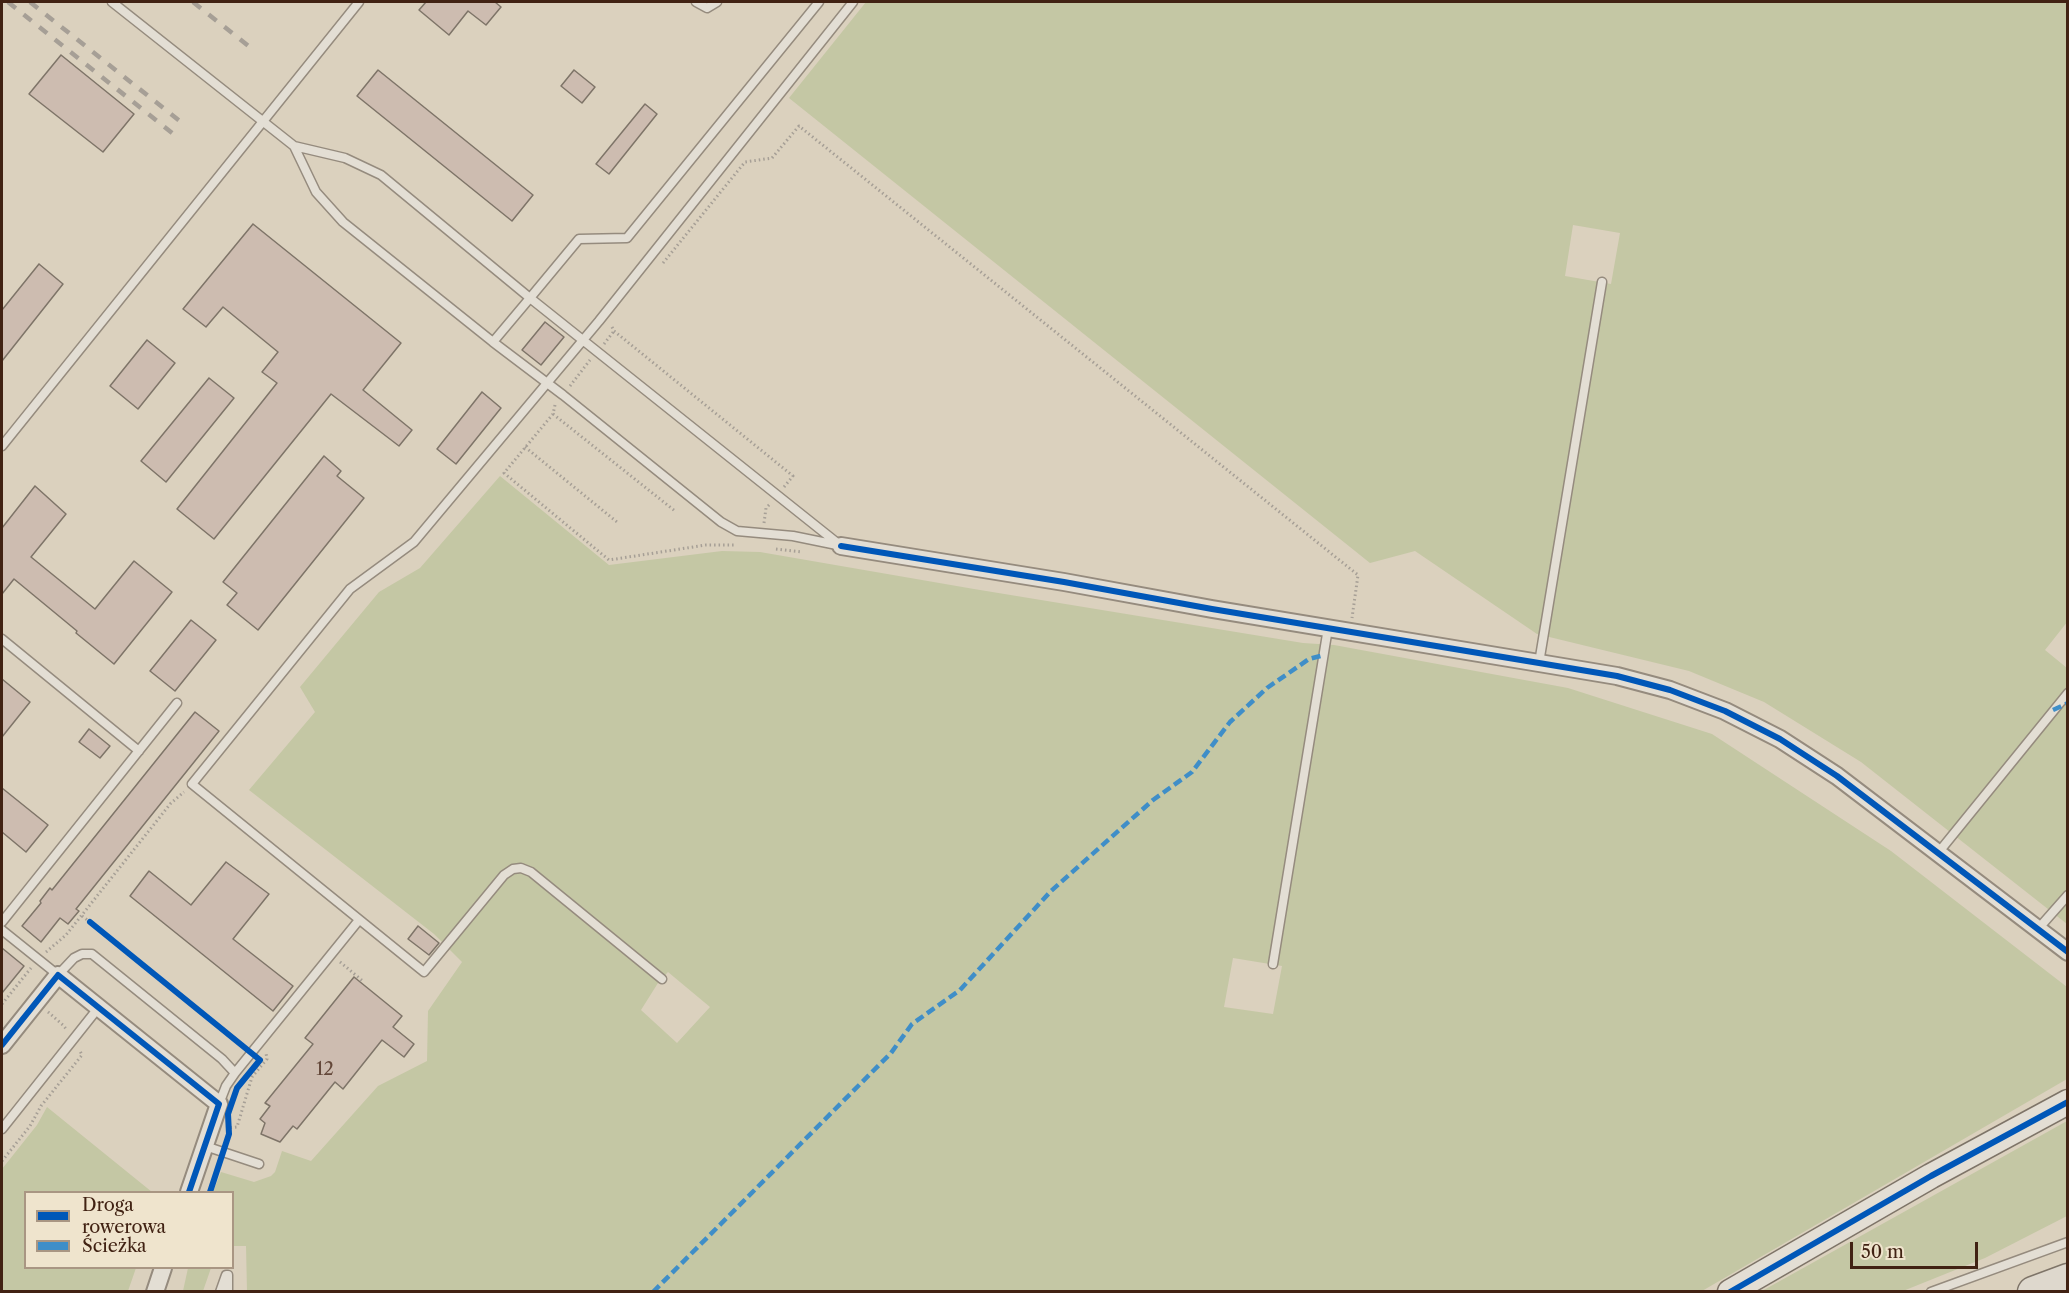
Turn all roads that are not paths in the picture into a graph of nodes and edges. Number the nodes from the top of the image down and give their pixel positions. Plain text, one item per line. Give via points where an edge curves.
1 (112, 2) edge
2 (359, 2) edge
3 (696, 2) edge
4 (717, 2) edge
5 (819, 2) edge
6 (853, 2) edge
7 (262, 122) junction
8 (294, 146) junction
9 (1602, 282) dead end
10 (530, 297) junction
11 (584, 340) junction
12 (493, 342) junction
13 (547, 383) junction
14 (2, 446) edge
15 (841, 546) junction
16 (1324, 627) junction
17 (2, 639) edge
18 (1539, 663) junction
19 (2067, 693) edge
20 (177, 703) dead end
21 (139, 751) junction
22 (1938, 852) junction
23 (2067, 895) edge
24 (358, 920) junction
25 (2, 922) edge
26 (2038, 929) junction
27 (2, 930) edge
28 (2067, 952) edge
29 (1273, 964) dead end
30 (58, 975) junction
31 (662, 979) dead end
32 (99, 1007) junction
33 (2, 1045) edge
34 (236, 1073) junction
35 (2067, 1102) edge
36 (219, 1104) junction
37 (2, 1128) edge
38 (214, 1149) junction
39 (260, 1164) dead end
40 (190, 1191) edge
41 (2067, 1242) edge
42 (163, 1269) edge
43 (2067, 1279) edge
44 (155, 1292) edge
45 (220, 1292) edge
46 (228, 1292) edge
47 (1731, 1292) edge
48 (1931, 1292) edge
49 (2033, 1292) edge

1 - 7 lane
2 - 7 lane
3 - 4 lane via 706,8
5 - 10 lane via 627,238 579,240
6 - 11 lane
7 - 8 lane
7 - 14 lane
8 - 10 lane via 345,158 381,176
8 - 12 lane via 316,192 343,222
9 - 18 lane
10 - 11 lane
10 - 12 lane
11 - 13 lane
11 - 15 lane
12 - 13 lane
13 - 15 lane via 737,531 793,536
13 - 24 lane via 414,542 351,589 192,784
15 - 16 street
16 - 18 street
16 - 29 lane
17 - 21 lane
18 - 22 street via 1617,676 1670,690 1725,711 1837,776
19 - 22 lane
20 - 21 lane
21 - 25 lane
22 - 26 street
23 - 26 lane
24 - 31 lane via 424,972 504,875 521,868 531,872
24 - 34 lane
26 - 28 street
27 - 30 lane
30 - 32 street
30 - 33 street
30 - 34 lane via 74,958 92,954
32 - 36 street
32 - 37 lane
34 - 36 lane
35 - 47 street
36 - 38 street
38 - 39 lane
38 - 40 street
41 - 48 lane
42 - 44 street
43 - 49 highway
45 - 46 lane via 228,1275

